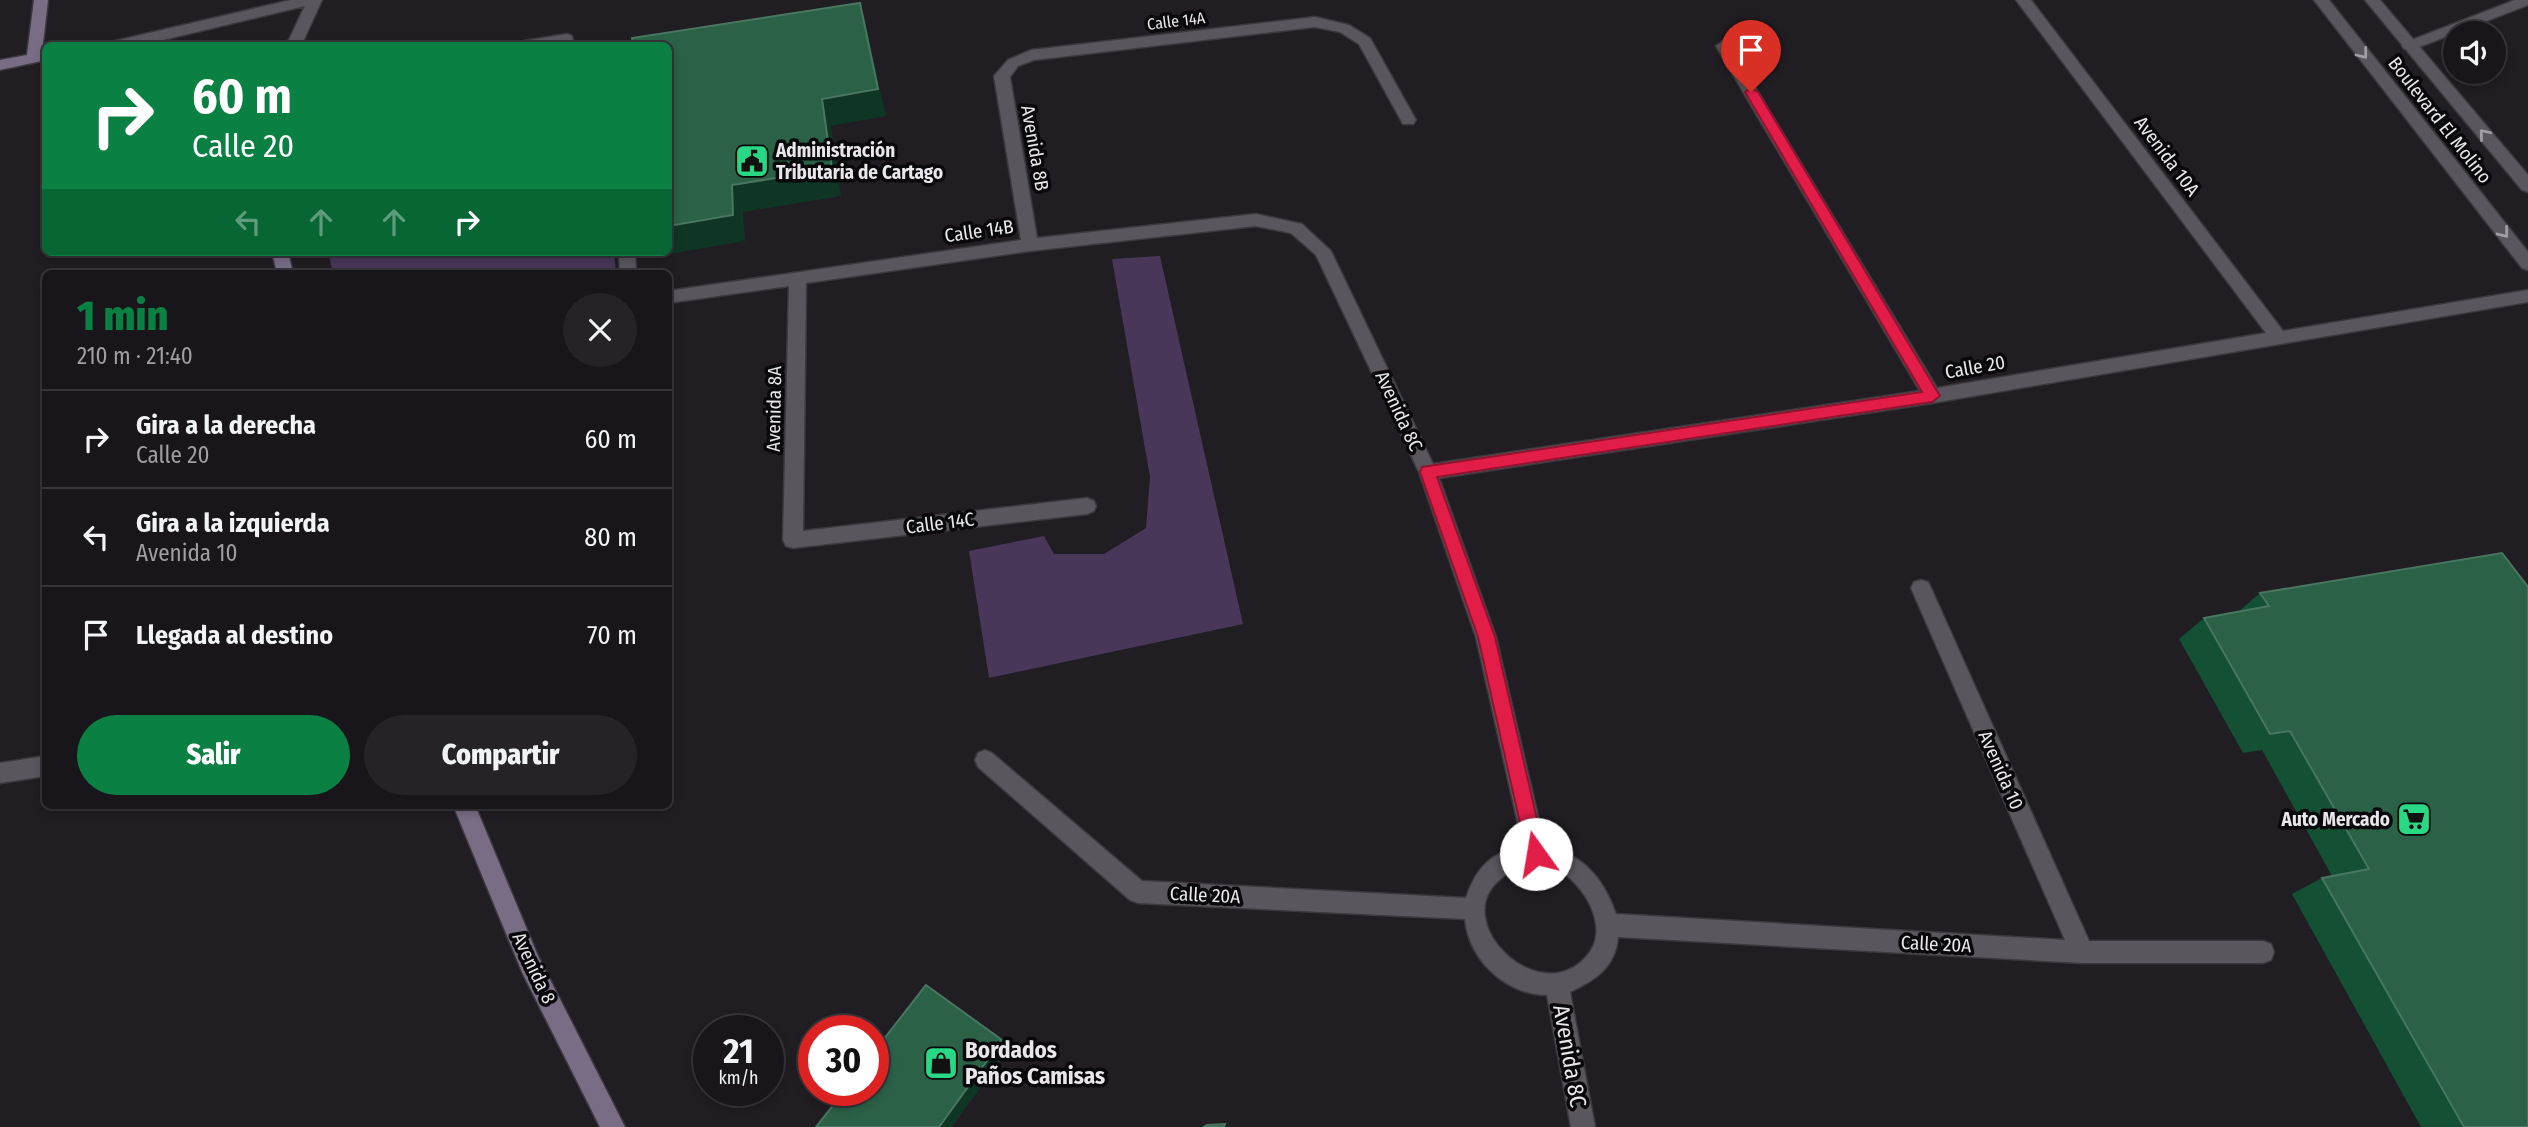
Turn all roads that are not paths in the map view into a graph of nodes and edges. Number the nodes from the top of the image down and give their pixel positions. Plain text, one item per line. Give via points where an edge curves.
1 (41, 0) edge
2 (313, 0) edge
3 (2023, 0) edge
4 (2321, 0) edge
5 (2372, 0) edge
6 (2528, 0) edge
7 (1344, 29) joint
8 (132, 42) edge
9 (295, 42) edge
10 (549, 42) edge
11 (567, 42) edge
12 (1723, 46) dead end
13 (2409, 46) junction
14 (40, 57) edge
15 (1013, 63) joint
16 (0, 65) edge
17 (1408, 120) dead end
18 (2528, 186) edge
19 (1296, 229) joint
20 (1030, 245) junction
21 (2528, 264) edge
22 (798, 278) junction
23 (672, 296) edge
24 (2528, 296) edge
25 (2278, 337) junction
26 (1932, 396) junction
27 (1428, 472) junction
28 (1087, 506) dead end
29 (793, 540) joint
30 (1921, 588) dead end
31 (985, 760) dead end
32 (42, 767) edge
33 (0, 773) edge
34 (466, 809) edge
35 (1536, 854) junction
36 (1474, 909) junction
37 (1608, 925) junction
38 (2082, 952) junction
39 (2263, 952) dead end
40 (1557, 986) junction
41 (613, 1127) edge
42 (1583, 1127) edge

1 - 14 main road
2 - 8 street
2 - 9 street
3 - 25 street, Avenida 10A
4 -> 21 street, Boulevard El Molino
5 - 13 street, Boulevard El Molino
6 - 13 street
7 - 15 street, Calle 14A via 1315,22 1031,55
7 - 17 street via 1365,41
10 - 11 street
12 - 26 street
18 -> 13 street, Boulevard El Molino
14 - 16 main road
15 - 20 street, Avenida 8B via 1002,76
19 - 20 street, Calle 14B via 1255,220
19 - 27 street, Avenida 8C via 1323,251
20 - 22 street, Calle 14B
22 - 23 street, Calle 14B
22 - 29 street, Avenida 8A
24 - 25 street, Calle 20
25 - 26 street, Calle 20
26 - 27 street, Calle 20
27 - 35 street, Avenida 8C via 1486,637
28 - 29 street, Calle 14C
30 - 38 street, Avenida 10
31 - 36 street, Calle 20A via 1138,892
32 - 33 street
34 - 41 main road, Avenida 8 via 530,964
35 - 36 street via 1506,861 1484,879
35 - 37 street via 1570,865 1597,890
36 - 40 street via 1479,939 1497,965 1526,982
37 - 38 street, Calle 20A
37 - 40 street via 1605,947 1595,965 1578,979
38 - 39 street, Calle 20A
40 - 42 street, Avenida 8C

